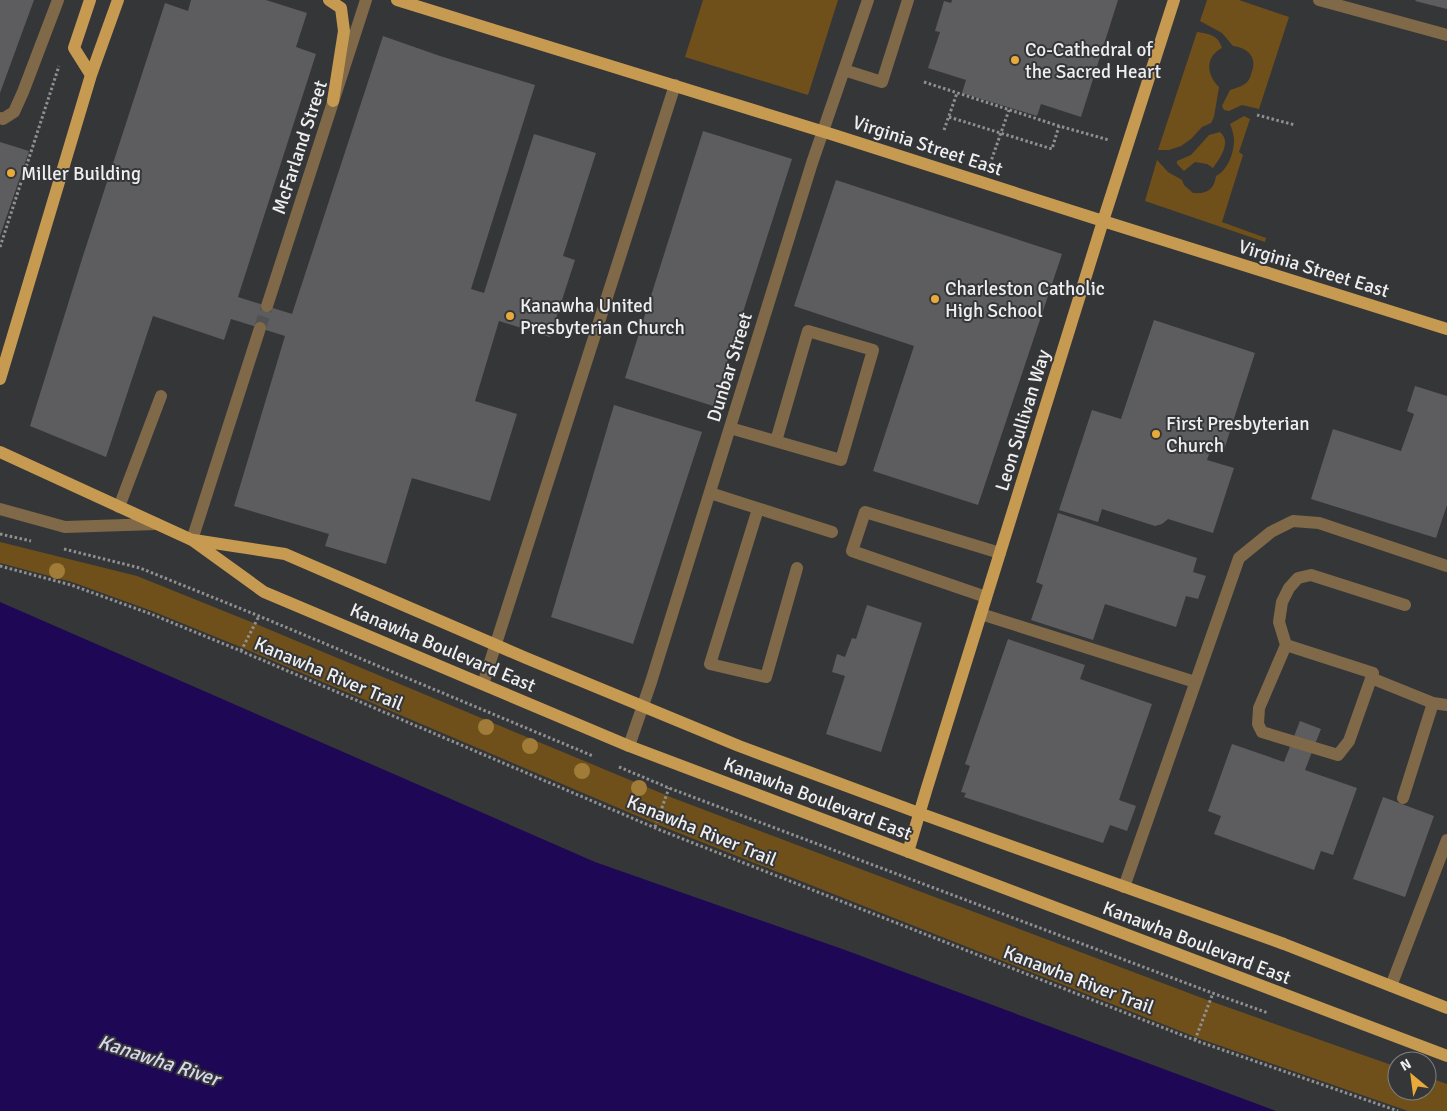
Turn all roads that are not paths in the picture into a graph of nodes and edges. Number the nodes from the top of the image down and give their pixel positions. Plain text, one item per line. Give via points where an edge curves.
1 (58, 0) edge
2 (90, 0) edge
3 (118, 0) edge
4 (329, 0) edge
5 (366, 0) edge
6 (397, 0) edge
7 (868, 0) edge
8 (908, 0) edge
9 (1174, 0) edge
10 (1319, 0) edge
11 (1447, 35) edge
12 (844, 70) junction
13 (91, 75) junction
14 (674, 85) junction
15 (333, 101) junction
16 (0, 118) edge
17 (823, 131) junction
18 (1103, 222) junction
19 (267, 306) tunnel mouth
20 (260, 328) tunnel mouth
21 (1447, 330) edge
22 (0, 378) edge
23 (161, 396) dead end
24 (730, 428) junction
25 (776, 441) junction
26 (0, 452) edge
27 (710, 493) junction
28 (119, 507) junction
29 (758, 508) junction
30 (0, 509) edge
31 (156, 524) junction
32 (832, 532) dead end
33 (192, 540) junction
34 (1000, 553) junction
35 (1447, 566) edge
36 (797, 568) dead end
37 (986, 597) junction
38 (1405, 605) dead end
39 (981, 614) junction
40 (495, 644) junction
41 (1286, 645) junction
42 (1371, 678) junction
43 (1195, 682) junction
44 (482, 684) junction
45 (1433, 703) junction
46 (1447, 705) edge
47 (643, 706) junction
48 (629, 746) junction
49 (1403, 798) dead end
50 (919, 813) junction
51 (1447, 840) edge
52 (908, 852) junction
53 (1124, 887) junction
54 (1391, 986) junction
55 (1447, 1008) edge
56 (1447, 1056) edge

1 - 16 street via 14,112
2 - 13 main road via 74,48
3 - 13 main road
4 - 15 main road via 341,8 344,31
5 - 15 street, McFarland Street
6 - 14 main road, Virginia Street East
7 - 12 street, Dunbar Street
8 - 12 street via 882,82
9 - 18 main road, Leon Sullivan Way
10 - 11 street
12 - 17 street, Dunbar Street
13 - 22 main road
14 - 17 main road, Virginia Street East
14 - 40 street
15 - 19 street, McFarland Street
17 - 18 main road, Virginia Street East
17 - 24 street, Dunbar Street
18 - 21 main road, Virginia Street East
18 - 34 main road, Leon Sullivan Way
20 - 33 street
23 - 28 street
24 - 25 street
24 - 27 street, Dunbar Street
25 - 25 street via 841,460 873,350 808,331
26 - 28 main road, Kanawha Boulevard East
27 - 29 street
27 - 47 street, Dunbar Street
28 - 31 main road, Kanawha Boulevard East
29 - 32 street
29 - 36 street via 710,664 766,677
30 - 31 street via 65,528
31 - 33 main road, Kanawha Boulevard East
33 - 40 main road, Kanawha Boulevard East via 285,554
33 - 44 main road, Kanawha Boulevard East via 264,592
34 - 37 main road, Leon Sullivan Way
34 - 37 street via 865,512 852,551
35 - 43 street via 1319,523 1293,521 1270,532 1239,558
37 - 39 main road, Leon Sullivan Way
38 - 41 street via 1311,576 1298,578 1282,602 1279,622
39 - 43 street
39 - 50 main road, Leon Sullivan Way
40 - 44 street
40 - 47 main road, Kanawha Boulevard East
41 - 42 street via 1373,673
41 - 42 street via 1259,708 1258,724 1262,732 1338,755 1349,741
42 - 45 street
43 - 53 street
44 - 48 main road, Kanawha Boulevard East
45 - 46 street
45 - 49 street
47 - 48 street, Dunbar Street
47 - 50 main road, Kanawha Boulevard East via 739,746
48 - 52 main road, Kanawha Boulevard East
50 - 52 main road, Leon Sullivan Way
50 - 53 main road, Kanawha Boulevard East
51 - 54 street
52 - 56 main road, Kanawha Boulevard East
53 - 54 main road, Kanawha Boulevard East
54 - 55 main road, Kanawha Boulevard East

